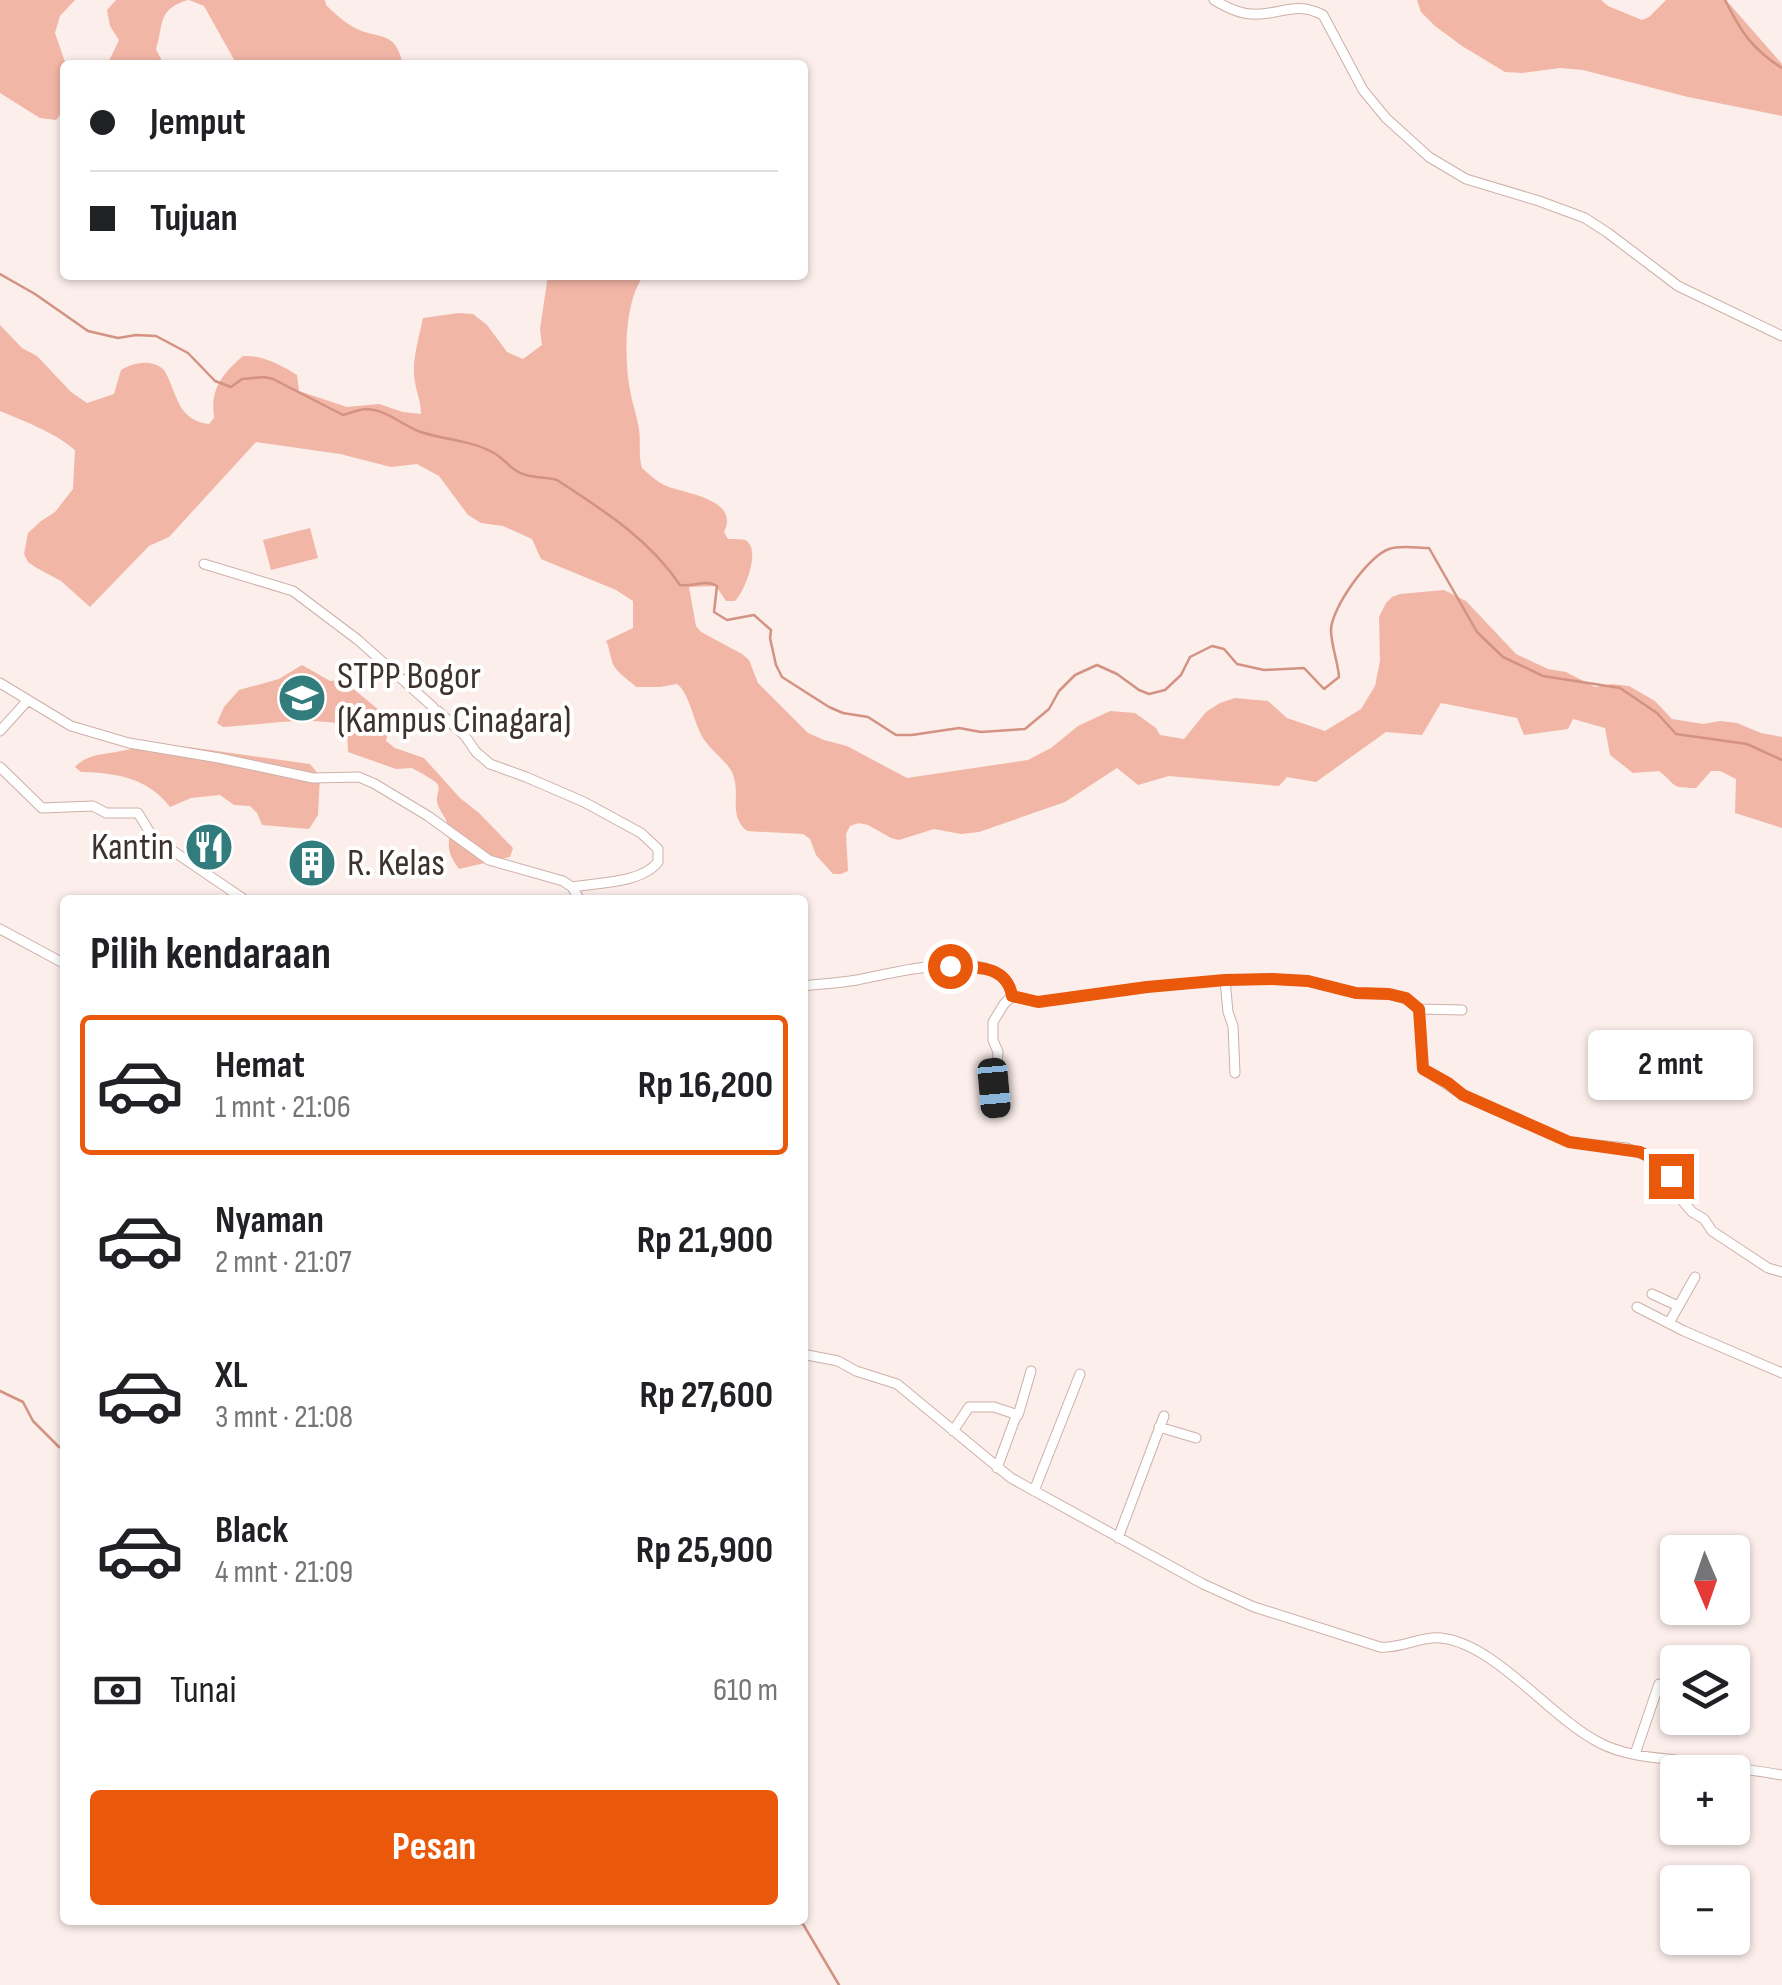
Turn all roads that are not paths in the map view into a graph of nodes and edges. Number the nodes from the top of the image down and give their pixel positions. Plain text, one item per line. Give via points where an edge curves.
1 (1214, 0) edge
2 (1782, 336) edge
3 (204, 564) dead end
4 (0, 683) edge
5 (28, 700) junction
6 (0, 730) edge
7 (0, 767) edge
8 (572, 887) junction
9 (238, 895) edge
10 (577, 895) edge
11 (0, 929) edge
12 (60, 961) edge
13 (1225, 980) junction
14 (808, 985) edge
15 (1012, 996) junction
16 (1419, 1009) junction
17 (1462, 1010) dead end
18 (1235, 1072) dead end
19 (996, 1112) dead end
20 (1782, 1272) edge
21 (1695, 1277) dead end
22 (1652, 1294) dead end
23 (1678, 1306) junction
24 (1636, 1307) dead end
25 (1669, 1323) junction
26 (808, 1355) edge
27 (1031, 1371) dead end
28 (1782, 1373) edge
29 (1080, 1374) dead end
30 (1018, 1415) junction
31 (1164, 1416) dead end
32 (1160, 1427) junction
33 (953, 1431) junction
34 (1196, 1438) dead end
35 (997, 1468) junction
36 (1034, 1492) junction
37 (1118, 1538) junction
38 (1659, 1684) dead end
39 (1635, 1754) junction
40 (1782, 1775) edge

1 - 2 street via 1250,15 1294,6 1323,15 1364,90 1429,157 1466,179 1584,218 1678,286
3 - 8 street via 292,591 358,640 490,764 623,822 658,849 648,873
4 - 5 street
5 - 6 street
5 - 8 street via 71,726 129,743 313,778 359,777 490,860
7 - 9 street via 42,808 134,812 156,840
8 - 10 street
11 - 12 street
13 - 15 street via 1038,1002
13 - 16 street via 1308,981 1406,998
13 - 18 street
14 - 15 street via 915,967 975,967 997,972
15 - 19 street via 992,1022
16 - 17 street
16 - 20 street via 1428,1074 1569,1142 1651,1157 1712,1231
21 - 23 street
22 - 23 street
23 - 25 street
24 - 25 street
25 - 28 street
26 - 33 street via 897,1384
27 - 30 street
29 - 36 street
30 - 33 street via 969,1408
30 - 35 street
31 - 32 street
32 - 34 street
32 - 37 street
33 - 35 street
35 - 36 street
36 - 37 street
37 - 39 street via 1254,1607 1362,1641 1386,1647 1436,1638 1462,1644 1601,1744
38 - 39 street
39 - 40 street

